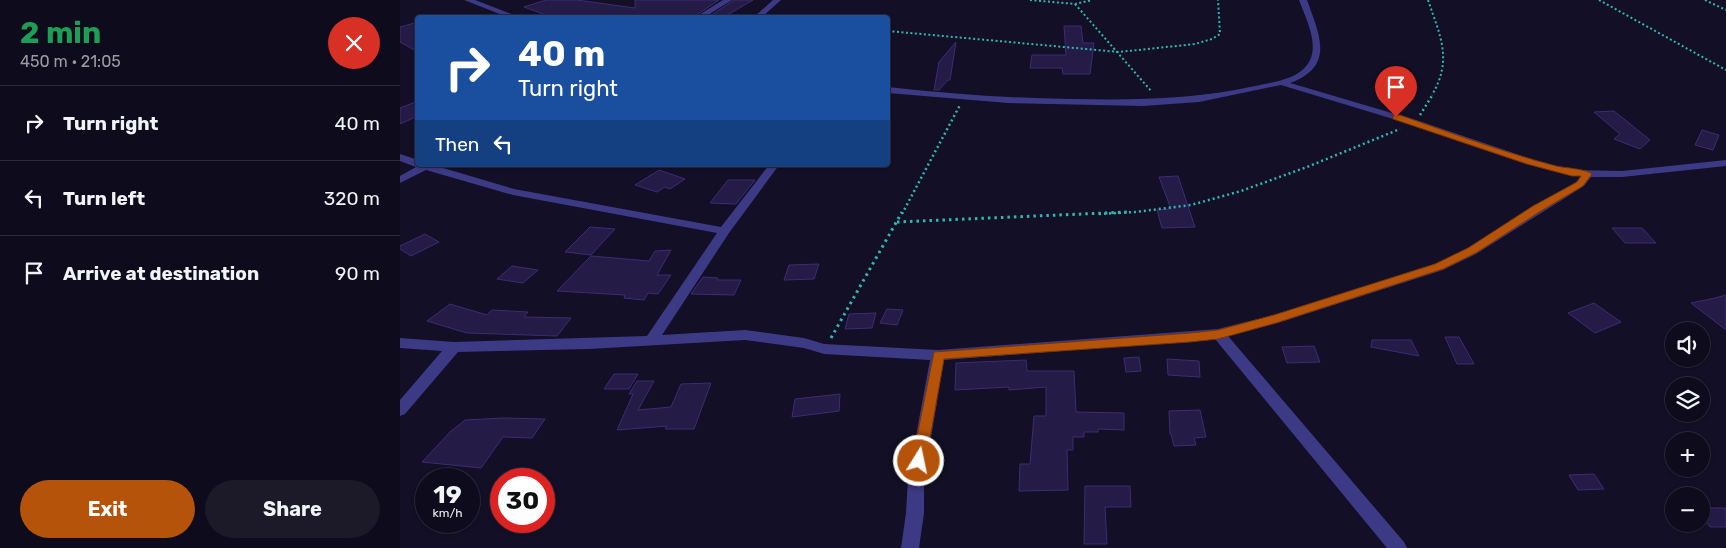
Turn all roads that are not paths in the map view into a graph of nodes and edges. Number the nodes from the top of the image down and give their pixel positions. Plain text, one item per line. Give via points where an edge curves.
1 (468, 0) edge
2 (728, 0) edge
3 (777, 0) edge
4 (1303, 0) edge
5 (510, 15) edge
6 (702, 15) edge
7 (760, 15) edge
8 (1282, 82) junction
9 (890, 90) edge
10 (400, 157) edge
11 (415, 162) edge
12 (1726, 163) edge
13 (419, 167) edge
14 (429, 167) edge
15 (772, 167) edge
16 (1588, 174) junction
17 (400, 180) edge
18 (724, 231) junction
19 (1218, 334) junction
20 (651, 340) junction
21 (400, 343) edge
22 (454, 347) junction
23 (938, 355) junction
24 (400, 410) edge
25 (910, 548) edge
26 (1398, 548) edge

1 - 5 street
2 - 6 street
3 - 7 street
4 - 8 street via 1311,20 1316,52 1314,63 1309,69
8 - 9 street via 1231,94 1162,102 1032,101
8 - 16 street via 1530,162
10 - 11 street
12 - 16 street via 1622,174
13 - 17 street
14 - 18 street via 513,192
15 - 18 street
16 - 19 street via 1580,184 1472,251 1439,267
18 - 20 street
19 - 23 street
19 - 26 street
20 - 22 street
20 - 23 street via 745,335 824,349
21 - 22 street
22 - 24 street
23 - 25 street via 916,479

